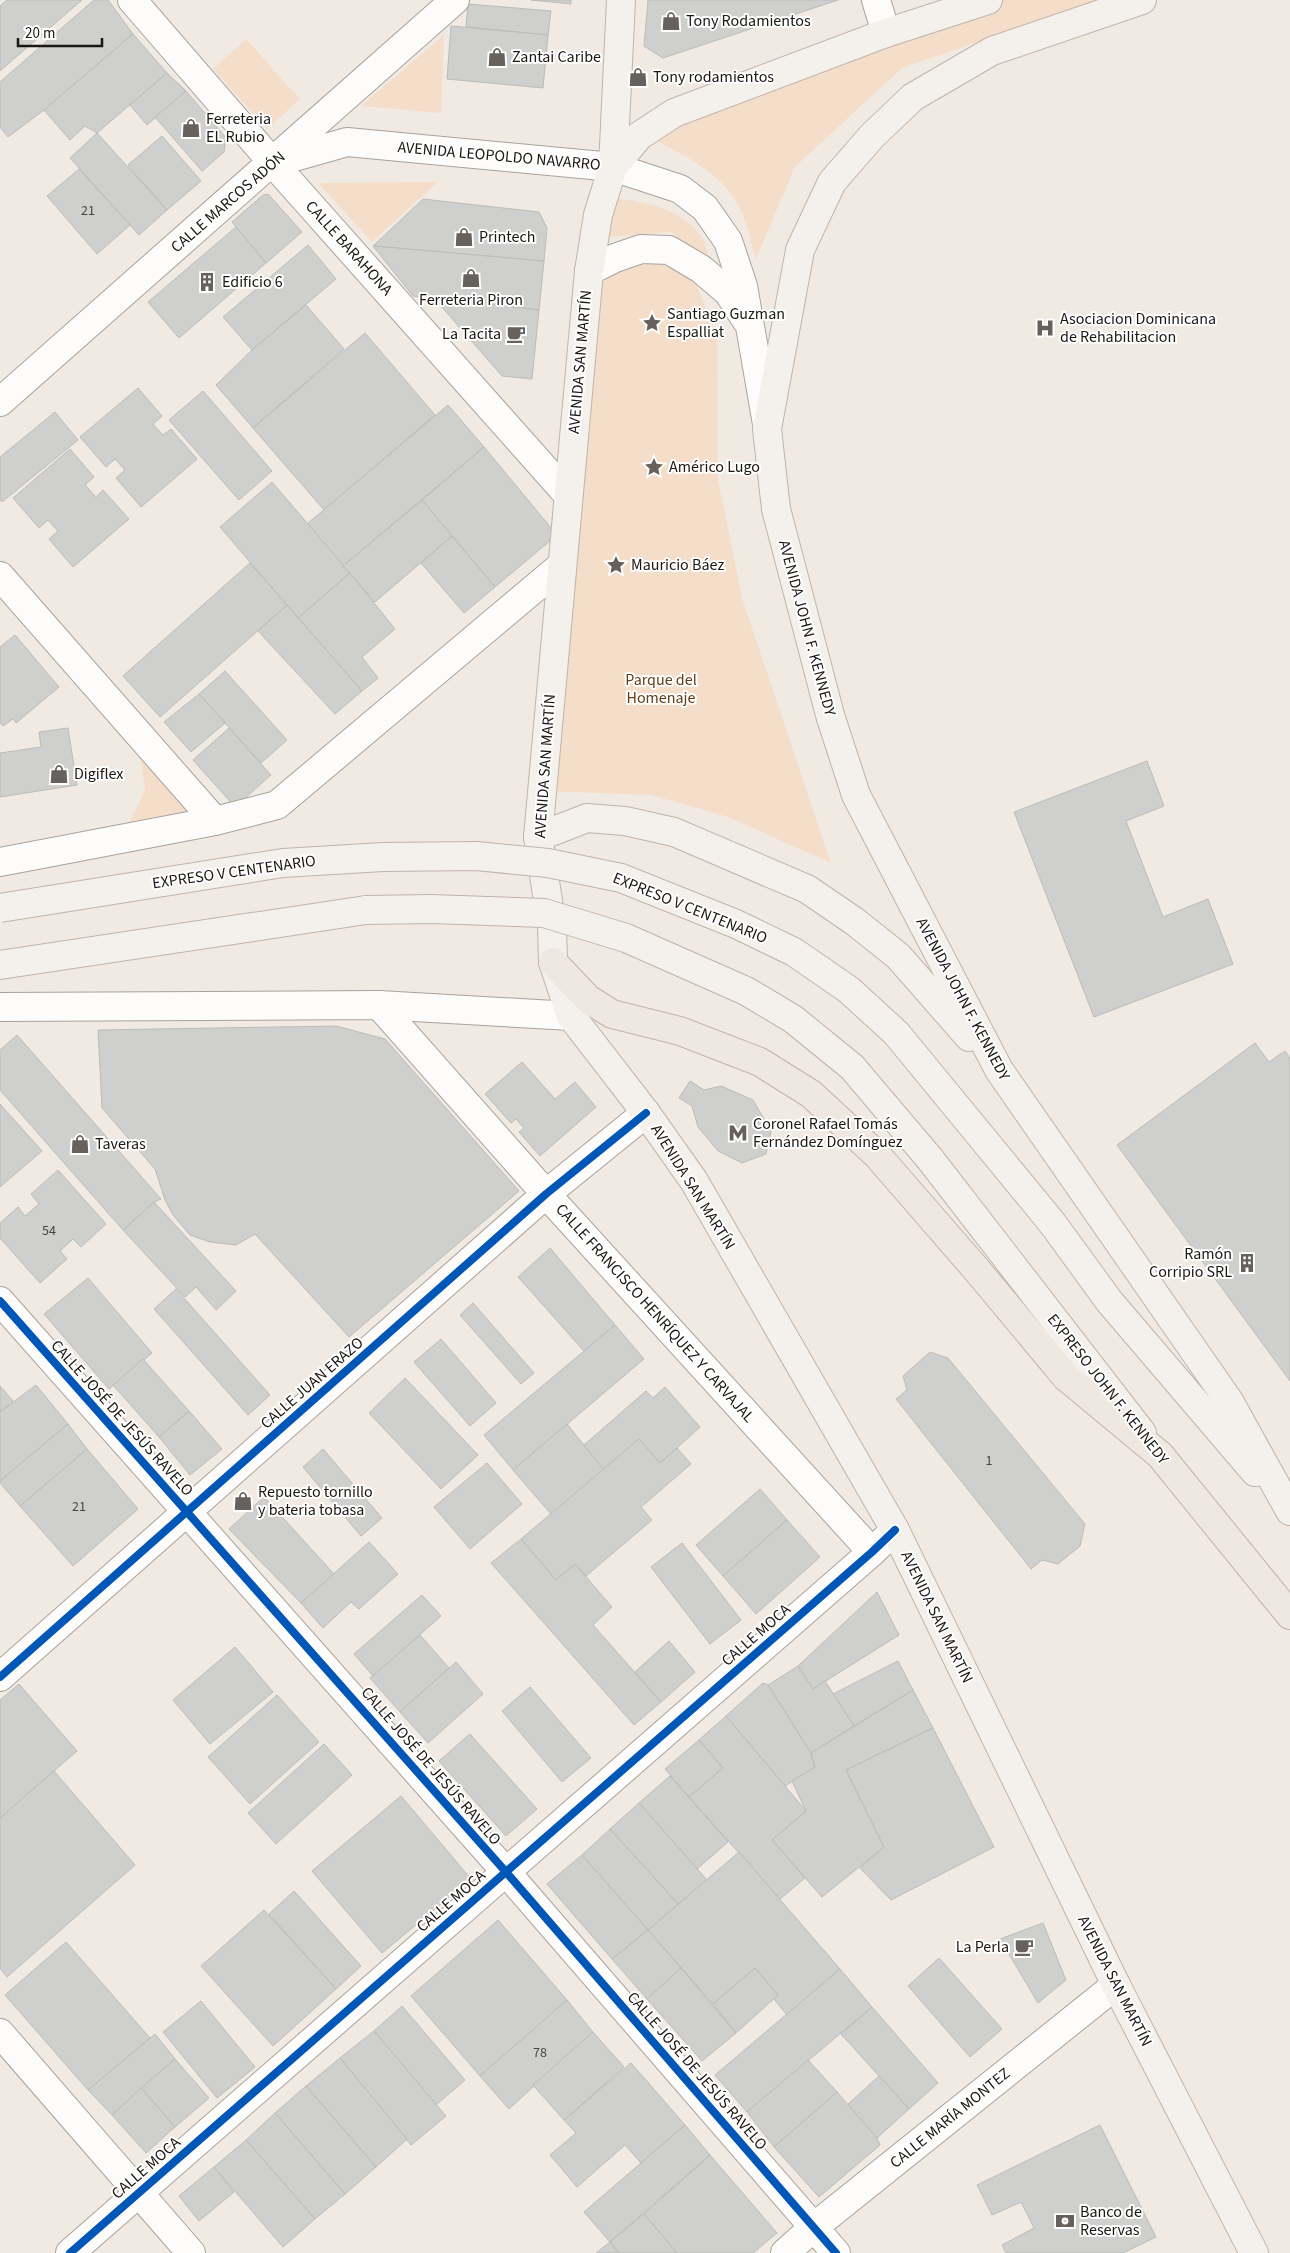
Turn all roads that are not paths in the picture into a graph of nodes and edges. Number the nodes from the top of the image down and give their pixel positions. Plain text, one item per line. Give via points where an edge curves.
1 (132, 0) edge
2 (455, 0) edge
3 (621, 0) edge
4 (876, 0) edge
5 (988, 0) edge
6 (1142, 0) edge
7 (886, 33) junction
8 (273, 163) junction
9 (613, 167) junction
10 (589, 271) junction
11 (752, 329) junction
12 (0, 402) edge
13 (767, 429) junction
14 (568, 495) junction
15 (561, 566) junction
16 (0, 576) edge
17 (215, 821) junction
18 (538, 838) junction
19 (0, 862) edge
20 (0, 908) edge
21 (553, 962) junction
22 (0, 965) edge
23 (379, 1005) junction
24 (0, 1008) edge
25 (571, 1016) junction
26 (998, 1070) junction
27 (646, 1113) junction
28 (546, 1194) junction
29 (0, 1301) edge
30 (1160, 1455) junction
31 (187, 1512) junction
32 (1290, 1512) edge
33 (895, 1530) junction
34 (872, 1552) junction
35 (1290, 1615) edge
36 (0, 1677) edge
37 (506, 1872) junction
38 (1116, 1985) junction
39 (0, 2032) edge
40 (139, 2193) junction
41 (814, 2227) junction
42 (70, 2253) edge
43 (191, 2253) edge
44 (785, 2253) edge
45 (836, 2253) edge
46 (1254, 2253) edge

1 - 8 street, CALLE BARAHONA
2 - 8 street, CALLE MARCOS ADÓN
3 - 9 main road, AVENIDA SAN MARTÍN
4 - 7 street
5 - 7 main road, AVENIDA LEOPOLDO NAVARRO
6 - 13 main road via 992,51 906,104 872,136 832,182 800,250
7 - 9 main road, AVENIDA LEOPOLDO NAVARRO via 674,113 639,136
8 - 9 street, AVENIDA LEOPOLDO NAVARRO via 347,142
8 - 12 street, CALLE MARCOS ADÓN
8 - 14 street, CALLE BARAHONA
9 - 10 main road, AVENIDA SAN MARTÍN via 598,215
9 - 11 street via 680,189 705,208 728,241 743,286
10 - 11 street via 641,249 669,250 701,269 728,292
10 - 14 main road, AVENIDA SAN MARTÍN
11 - 13 street
13 - 26 main road, AVENIDA JOHN F. KENNEDY via 776,509 830,715 856,794
14 - 15 main road, AVENIDA SAN MARTÍN
15 - 17 street via 277,805
15 - 18 main road, AVENIDA SAN MARTÍN
16 - 17 street
17 - 19 street
18 - 21 main road, AVENIDA SAN MARTÍN via 552,926
18 - 26 main road via 587,818 625,821 674,832 807,889 898,956
20 - 32 main road, EXPRESO V CENTENARIO, bridge via 284,863 476,856 548,863 622,878 736,924 794,952 849,990 896,1033 1053,1224 1109,1301
21 - 25 main road, AVENIDA SAN MARTÍN
21 - 30 highway via 588,999 612,1014 680,1031 760,1062 811,1094 877,1155 1066,1377
22 - 30 main road, EXPRESO JOHN F. KENNEDY, bridge via 366,910 431,908 544,913 626,938 746,992 793,1019 852,1067 930,1160
23 - 24 street
23 - 25 street
23 - 28 street, CALLE FRANCISCO HENRÍQUEZ Y CARVAJAL
25 - 27 main road, AVENIDA SAN MARTÍN
26 - 32 main road, AVENIDA JOHN F. KENNEDY via 1229,1402
27 - 28 street, CALLE JUAN ERAZO
27 - 33 main road, AVENIDA SAN MARTÍN via 694,1181
28 - 31 street, CALLE JUAN ERAZO
28 - 34 street, CALLE FRANCISCO HENRÍQUEZ Y CARVAJAL
29 - 31 street, CALLE JOSÉ DE JESÚS RAVELO
30 - 35 highway, EXPRESO JOHN F. KENNEDY
31 - 36 street, CALLE JUAN ERAZO
31 - 37 street, CALLE JOSÉ DE JESÚS RAVELO
33 - 34 street, CALLE MOCA
33 - 38 main road, AVENIDA SAN MARTÍN
34 - 37 street, CALLE MOCA
37 - 40 street, CALLE MOCA
37 - 41 street, CALLE JOSÉ DE JESÚS RAVELO
38 - 41 street, CALLE MARÍA MONTEZ
38 - 46 main road, AVENIDA SAN MARTÍN
39 - 40 street
40 - 42 street, CALLE MOCA
40 - 43 street
41 - 44 street, CALLE MARÍA MONTEZ
41 - 45 street, CALLE JOSÉ DE JESÚS RAVELO

